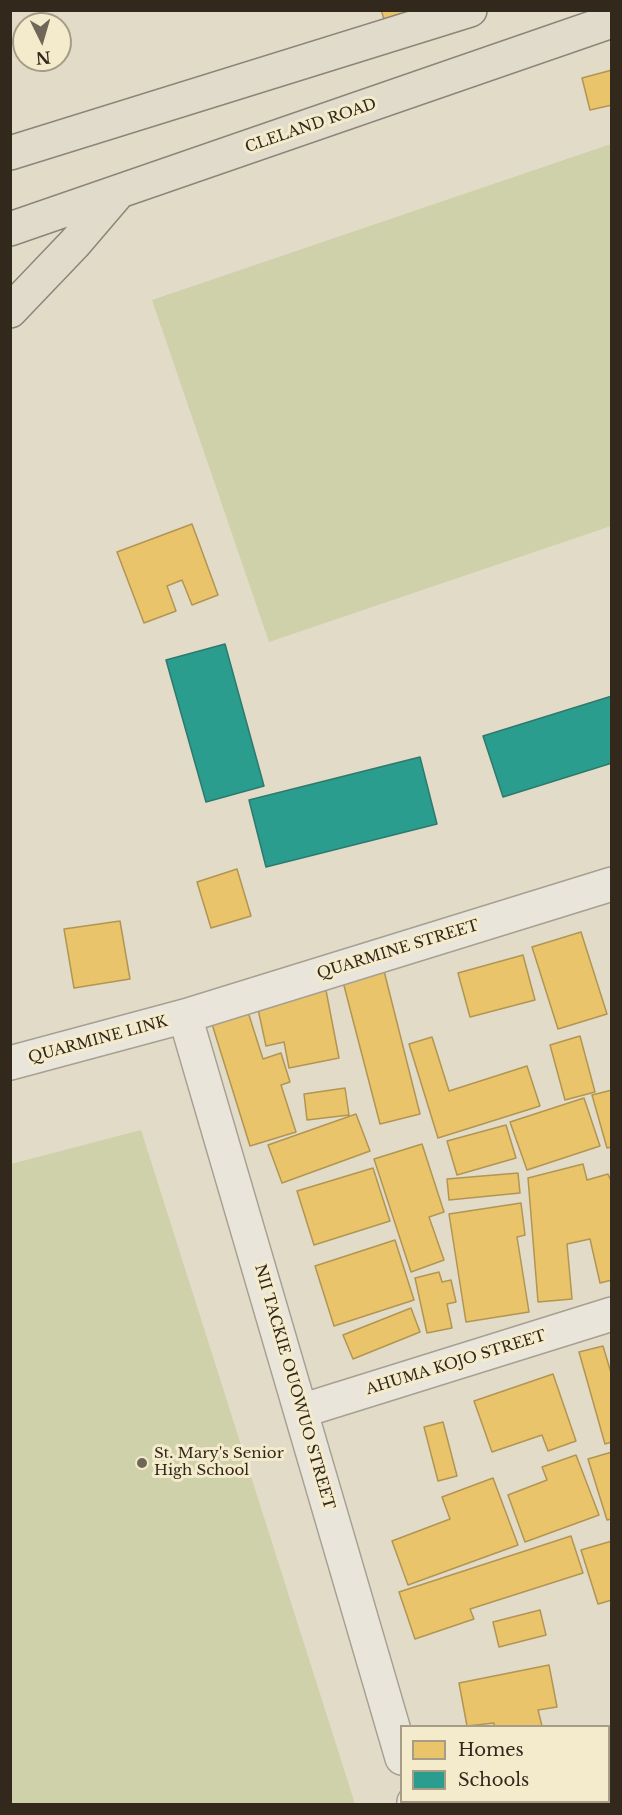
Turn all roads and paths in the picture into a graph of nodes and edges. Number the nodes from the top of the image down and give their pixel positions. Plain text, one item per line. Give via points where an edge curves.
1 (470, 10) edge
2 (612, 21) edge
3 (10, 153) edge
4 (116, 195) junction
5 (10, 229) edge
6 (10, 311) edge
7 (612, 884) edge
8 (184, 1016) junction
9 (10, 1063) edge
10 (612, 1314) edge
11 (301, 1411) junction
12 (400, 1751) edge

1 - 3 main road
2 - 4 main road, CLELAND ROAD
4 - 5 main road, CLELAND ROAD
4 - 6 main road
7 - 8 street, QUARMINE STREET
8 - 9 street, QUARMINE LINK
8 - 11 street, NII TACKIE OUOWUO STREET
10 - 11 street, AHUMA KOJO STREET
11 - 12 street, NII TACKIE OUOWUO STREET

